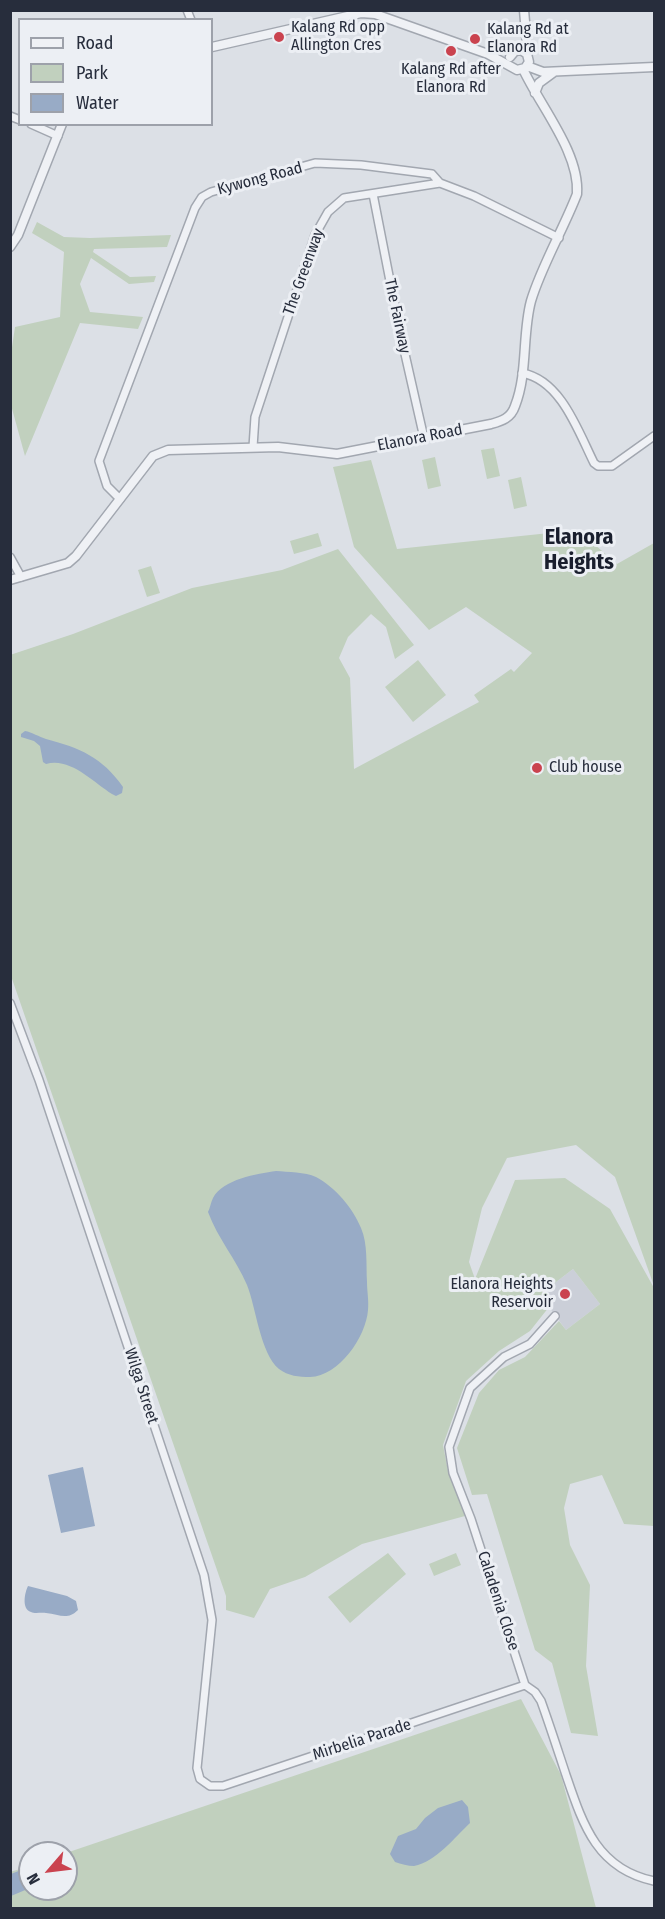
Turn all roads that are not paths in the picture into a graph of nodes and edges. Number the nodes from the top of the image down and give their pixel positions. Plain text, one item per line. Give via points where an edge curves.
1 (524, 10) edge
2 (213, 47) edge
3 (516, 53) junction
4 (489, 54) junction
5 (512, 67) junction
6 (525, 67) junction
7 (654, 67) edge
8 (555, 72) junction
9 (536, 93) junction
10 (35, 126) edge
11 (61, 126) edge
12 (57, 136) junction
13 (440, 183) junction
14 (373, 194) junction
15 (558, 238) junction
16 (10, 247) edge
17 (522, 373) junction
18 (654, 436) edge
19 (424, 438) junction
20 (253, 447) junction
21 (120, 499) junction
22 (10, 557) edge
23 (21, 577) junction
24 (10, 580) edge
25 (10, 1003) edge
26 (555, 1316) dead end
27 (525, 1685) junction
28 (200, 1779) joint
29 (654, 1881) edge

1 - 3 street via 527,45
2 - 4 street via 361,13 375,14
3 - 4 street
3 - 5 street via 509,62
3 - 6 street via 528,58
4 - 5 street
5 - 6 street
6 - 8 street
6 - 9 street, Elanora Road
7 - 8 street
8 - 9 street via 538,84
9 - 15 street, Elanora Road via 570,155 578,182 578,194
10 - 12 street
11 - 12 street
12 - 16 street
13 - 14 street, The Greenway
13 - 15 street, Kywong Road
13 - 21 street, Kywong Road via 432,174 315,164 202,197 169,273 99,460 107,486
14 - 19 street, The Fairway
14 - 20 street, The Greenway via 344,198 328,212 315,235 255,417
15 - 17 street, Elanora Road via 531,299
17 - 18 street via 542,380 555,393 598,466 612,466
17 - 19 street, Elanora Road via 517,404 505,420
19 - 20 street, Elanora Road via 337,454
20 - 21 street, Elanora Road via 168,450 153,456
21 - 23 street, Elanora Road via 68,563
22 - 23 street
23 - 24 street, Elanora Road
25 - 28 street, Wilga Street via 204,1575 212,1620 197,1768
26 - 27 street, Caladenia Close via 530,1344 504,1357 470,1388 449,1447 453,1473
27 - 28 street, Mirbelia Parade via 223,1786 210,1786
27 - 29 street, Caladenia Close via 542,1701 580,1818 598,1847 627,1872

